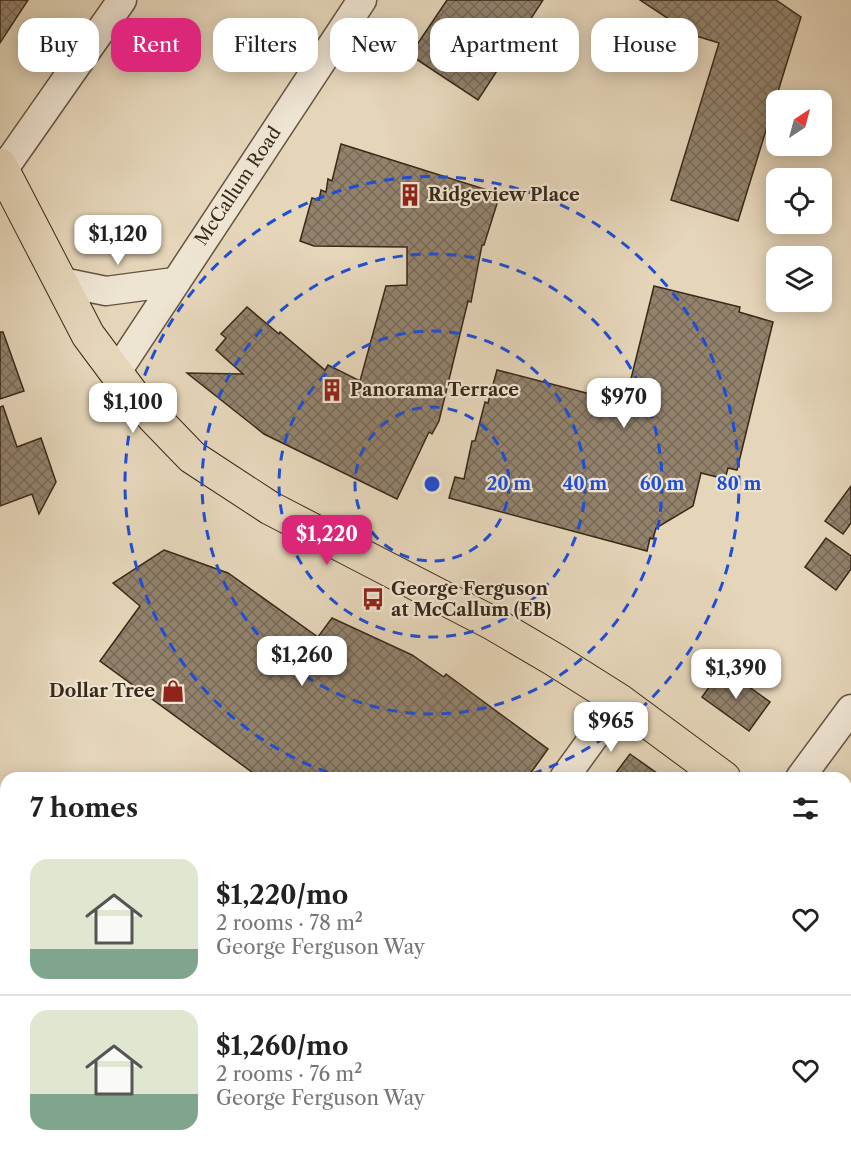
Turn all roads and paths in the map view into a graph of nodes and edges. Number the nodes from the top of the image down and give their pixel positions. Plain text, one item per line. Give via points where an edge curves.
1 (122, 0) edge
2 (362, 0) edge
3 (1, 167) edge
4 (62, 282) junction
5 (174, 282) junction
6 (116, 373) junction
7 (620, 701) junction
8 (851, 709) edge
9 (568, 772) edge
10 (715, 772) edge
11 (804, 772) edge

1 - 3 street
2 - 5 street, McCallum Road
3 - 4 main road
4 - 5 street via 106,291
4 - 6 main road via 88,335
5 - 6 street, McCallum Road
6 - 7 main road via 148,413 192,457 260,502 492,623
7 - 9 street
7 - 10 main road
8 - 11 street

